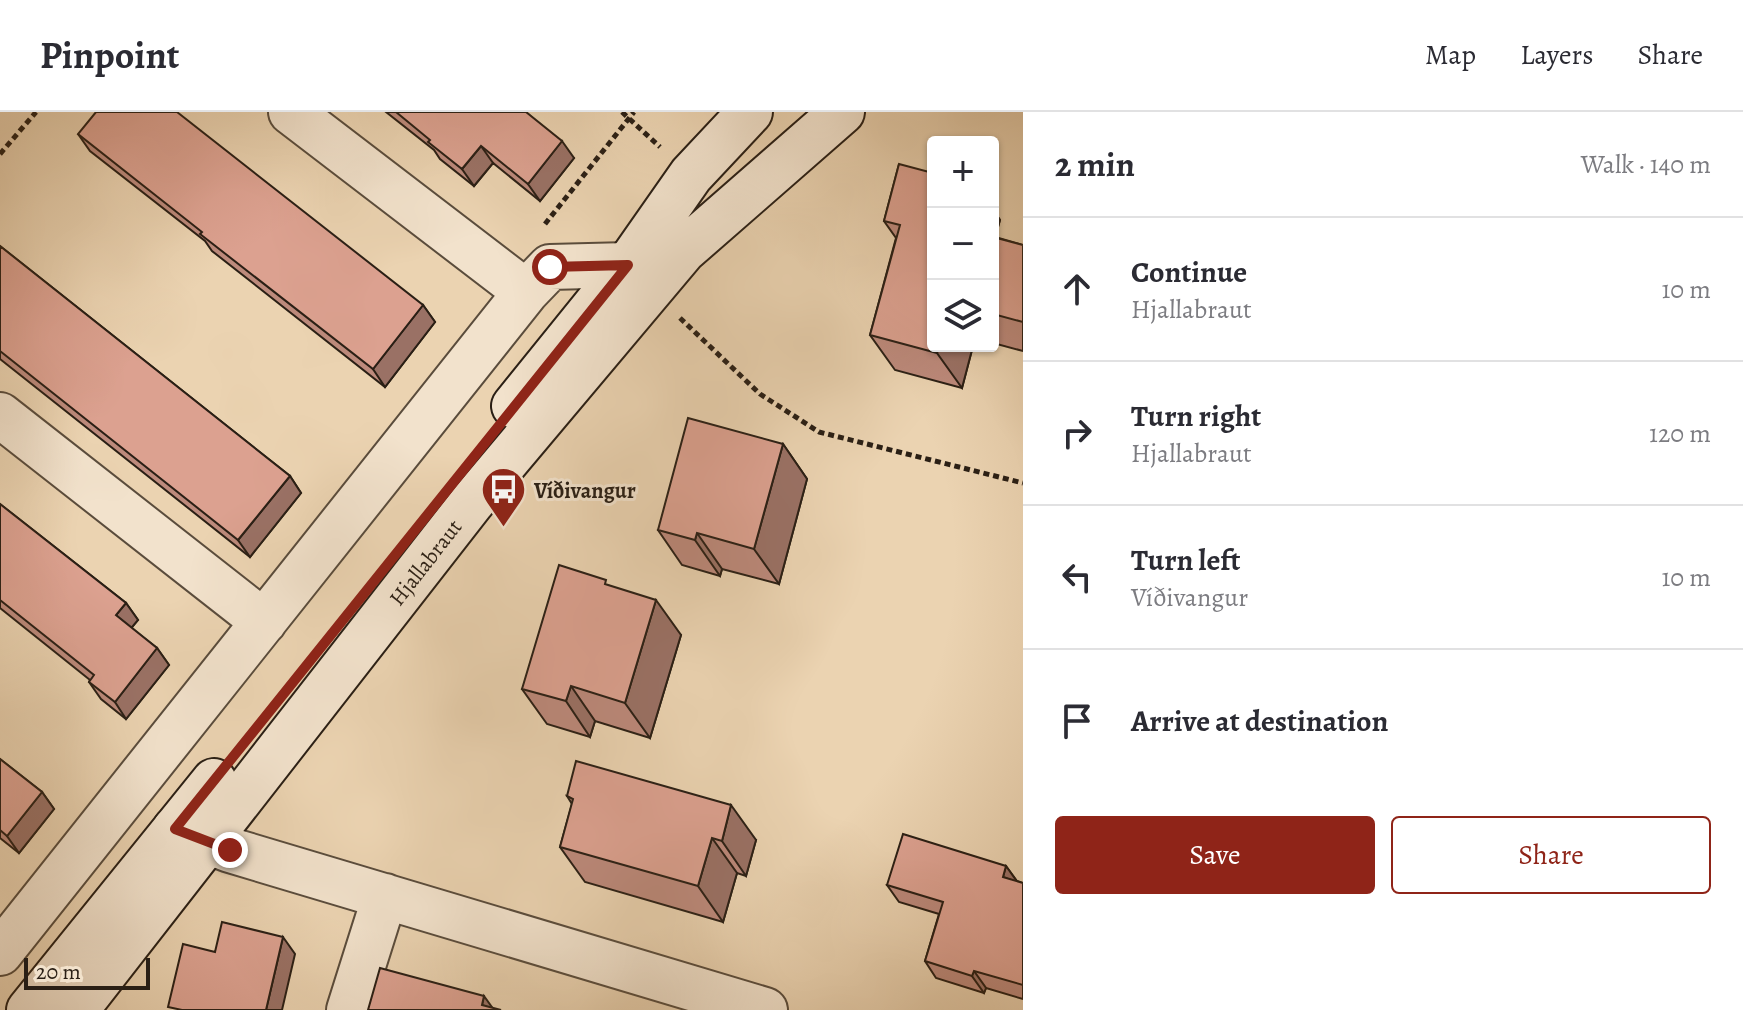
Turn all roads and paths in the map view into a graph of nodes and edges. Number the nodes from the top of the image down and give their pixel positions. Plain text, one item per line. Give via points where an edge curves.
1 (36, 112) edge
2 (291, 112) edge
3 (622, 112) edge
4 (634, 112) edge
5 (750, 112) edge
6 (842, 112) edge
7 (628, 118) junction
8 (0, 154) edge
9 (671, 156) dead end
10 (628, 265) junction
11 (526, 292) junction
12 (679, 317) dead end
13 (0, 415) edge
14 (1023, 483) edge
15 (264, 622) junction
16 (190, 835) junction
17 (385, 896) junction
18 (2, 947) edge
19 (29, 1010) edge
20 (76, 1010) edge
21 (349, 1010) edge
22 (765, 1010) edge

1 - 8 path
2 - 11 main road
3 - 7 path
4 - 7 path
5 - 10 main road, Hjallabraut via 691,175
6 - 16 main road, Hjallabraut via 683,251
7 - 9 path
10 - 11 main road via 550,267
10 - 16 main road, Hjallabraut
11 - 15 main road
12 - 14 path via 760,394 819,432
13 - 15 main road
15 - 18 main road
16 - 17 main road
16 - 19 main road, Hjallabraut
16 - 20 main road, Hjallabraut
17 - 21 main road
17 - 22 main road

